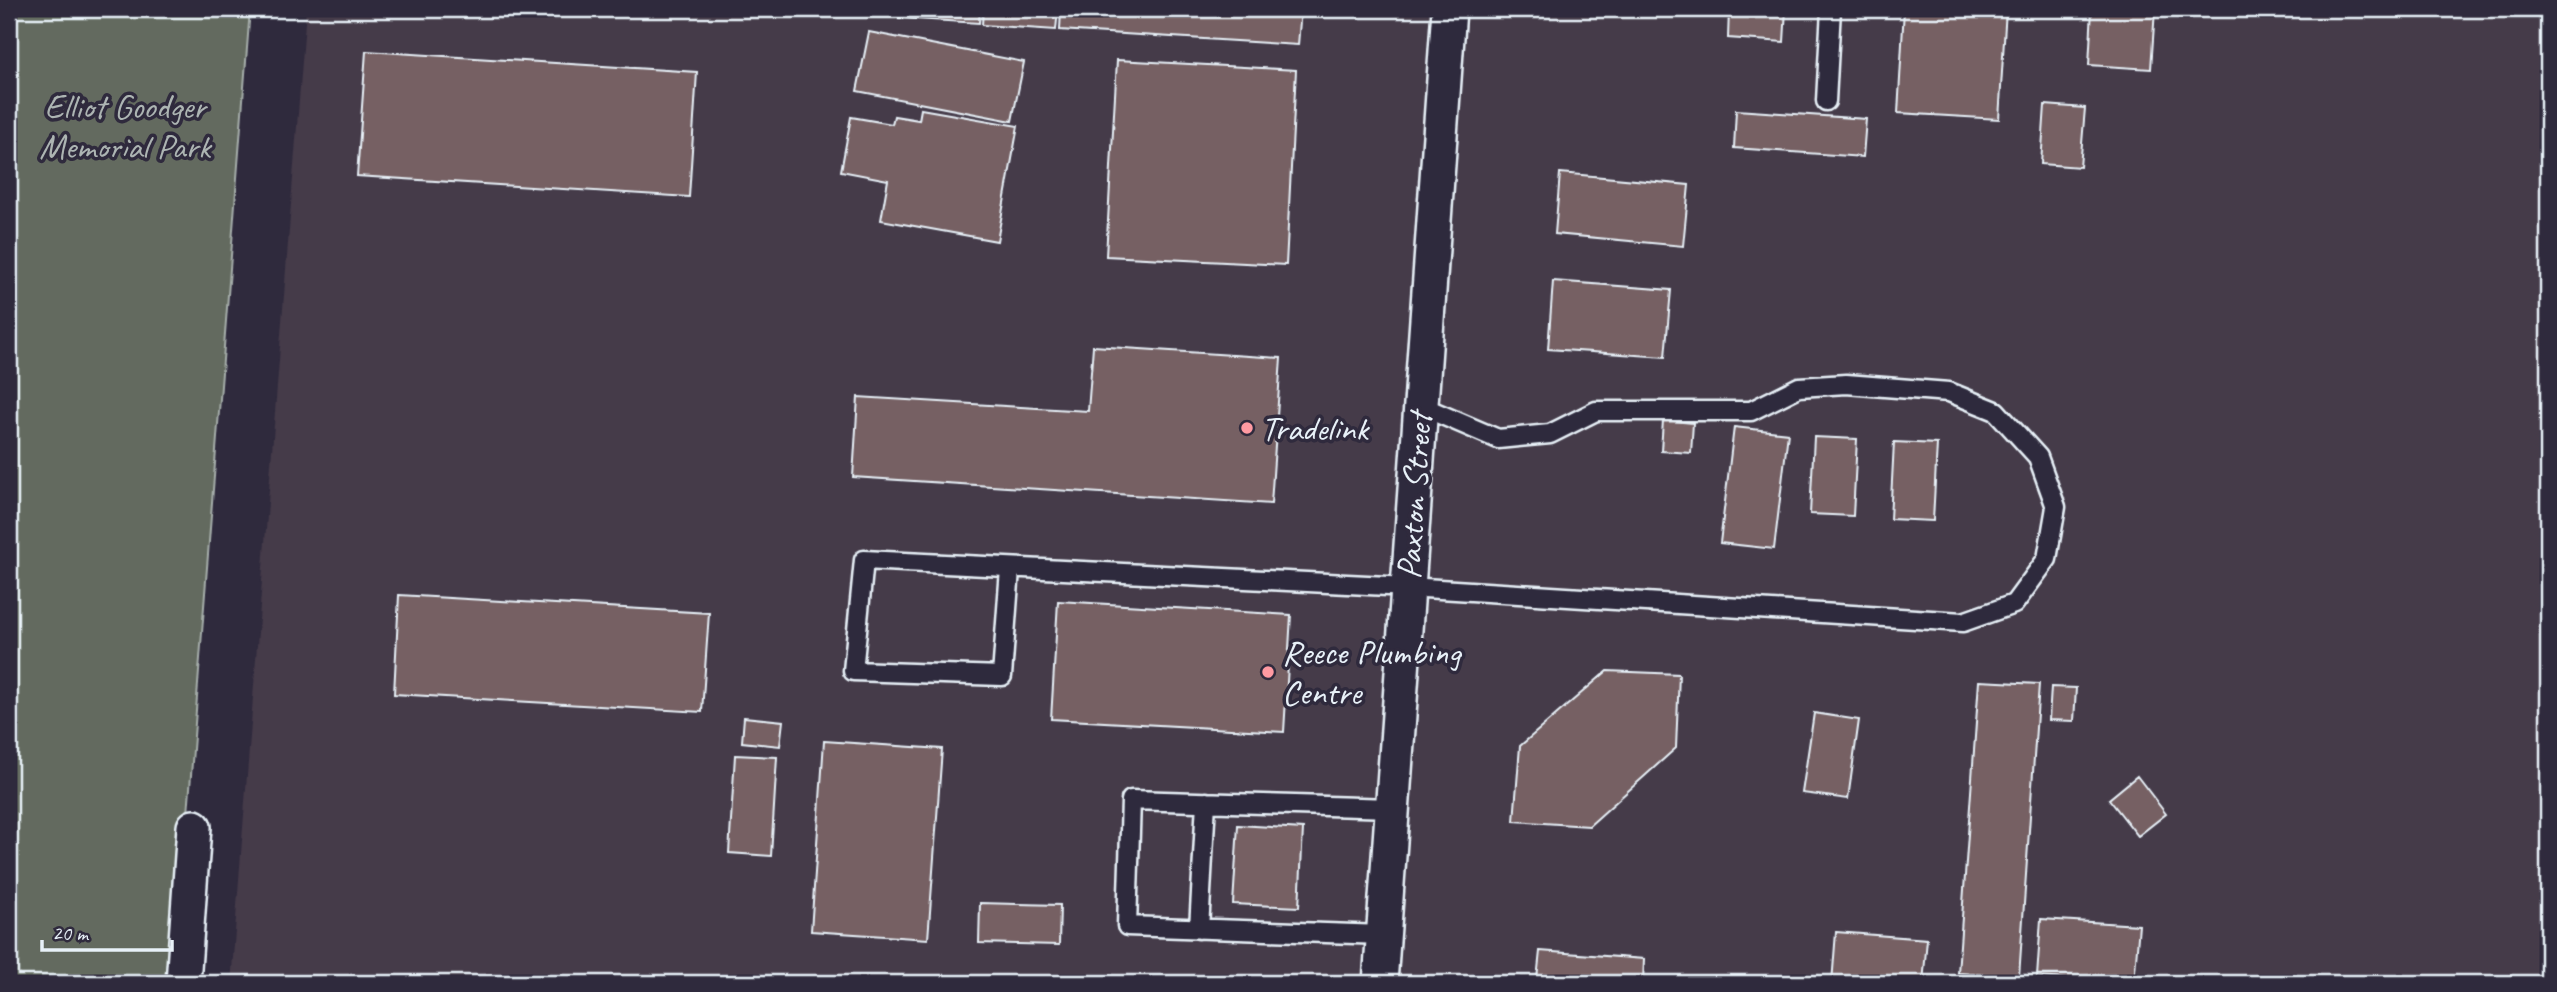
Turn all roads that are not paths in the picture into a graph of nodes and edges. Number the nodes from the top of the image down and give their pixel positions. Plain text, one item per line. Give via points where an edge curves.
1 (1449, 9) edge
2 (1831, 9) edge
3 (1826, 101) dead end
4 (1421, 406) junction
5 (1010, 569) junction
6 (1408, 587) junction
7 (1206, 802) junction
8 (1392, 808) junction
9 (194, 827) dead end
10 (1199, 929) junction
11 (1383, 935) junction
12 (183, 983) edge
13 (1380, 983) edge

1 - 4 street, Paxton Street
2 - 3 lane
4 - 6 street, Paxton Street
4 - 6 lane via 1498,439 1549,434 1596,411 1751,411 1799,387 1846,384 1949,392 1996,411 2038,457 2056,507 2047,559 2014,604 1963,622
5 - 5 lane via 1002,676 853,671 864,560
5 - 6 lane
6 - 8 street, Paxton Street
7 - 8 lane
7 - 10 lane
7 - 10 lane via 1131,800 1127,926
8 - 11 street, Paxton Street
9 - 12 street
10 - 11 lane
11 - 13 street, Paxton Street

